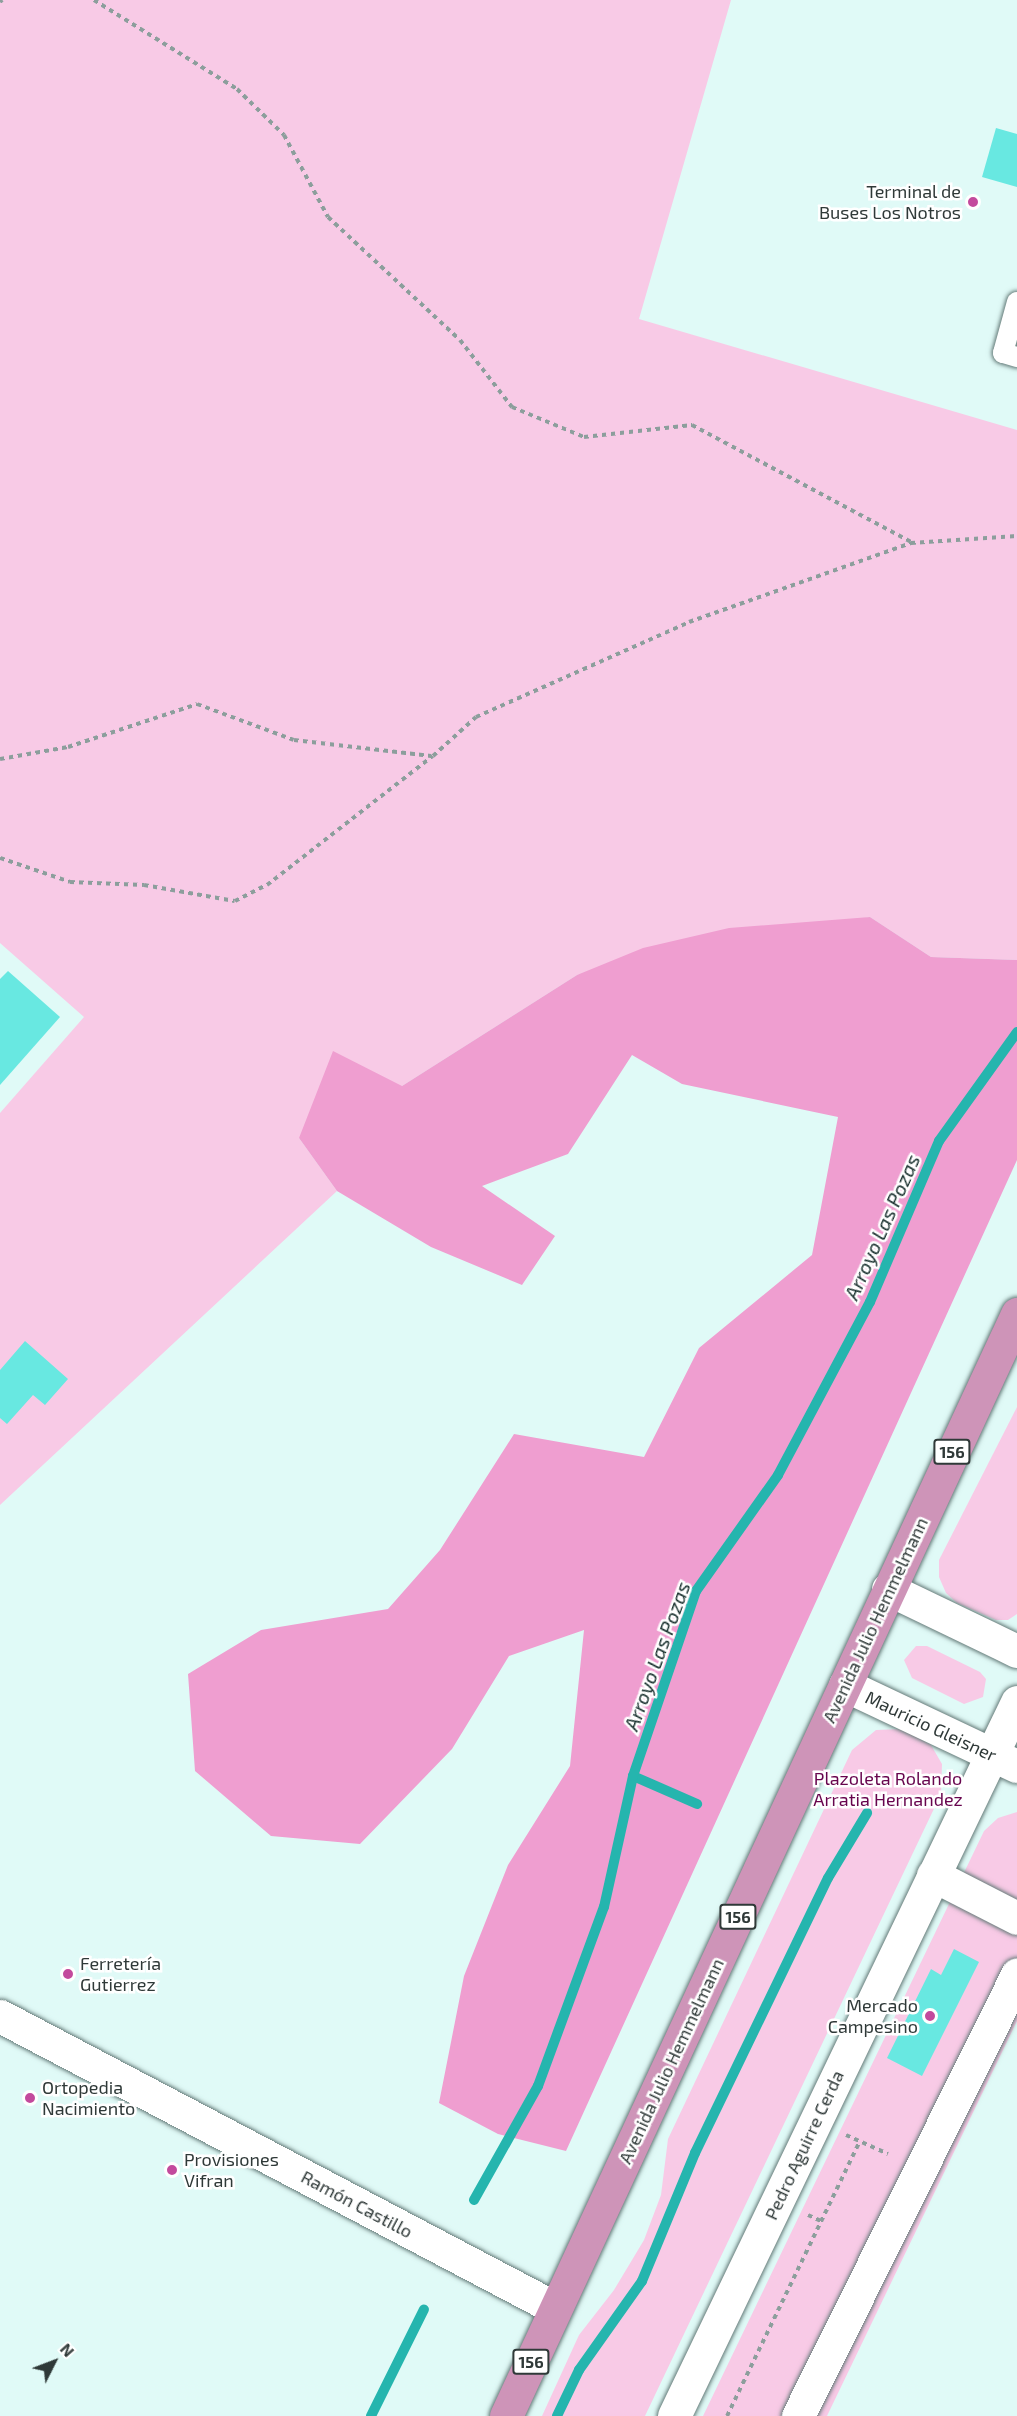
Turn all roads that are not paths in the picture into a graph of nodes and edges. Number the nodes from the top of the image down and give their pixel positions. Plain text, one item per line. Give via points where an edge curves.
1 (1016, 309) edge
2 (1017, 357) edge
3 (1017, 1314) edge
4 (888, 1589) junction
5 (1017, 1651) edge
6 (845, 1685) junction
7 (1017, 1702) edge
8 (1005, 1760) edge
9 (933, 1875) junction
10 (1017, 1918) edge
11 (1017, 1974) edge
12 (0, 2016) edge
13 (555, 2308) junction
14 (506, 2416) edge
15 (674, 2416) edge
16 (798, 2416) edge

1 - 2 lane via 1003,353
3 - 4 highway, Avenida Julio Hemmelmann / 156
4 - 5 street
4 - 6 highway, Avenida Julio Hemmelmann / 156
6 - 8 street, Mauricio Gleisner
6 - 13 highway, Avenida Julio Hemmelmann / 156
7 - 8 street, Pedro Aguirre Cerda
8 - 9 street, Pedro Aguirre Cerda
9 - 10 street
9 - 15 street, Pedro Aguirre Cerda
11 - 16 street
12 - 13 street, Ramón Castillo
13 - 14 highway, Avenida Julio Hemmelmann / 156

